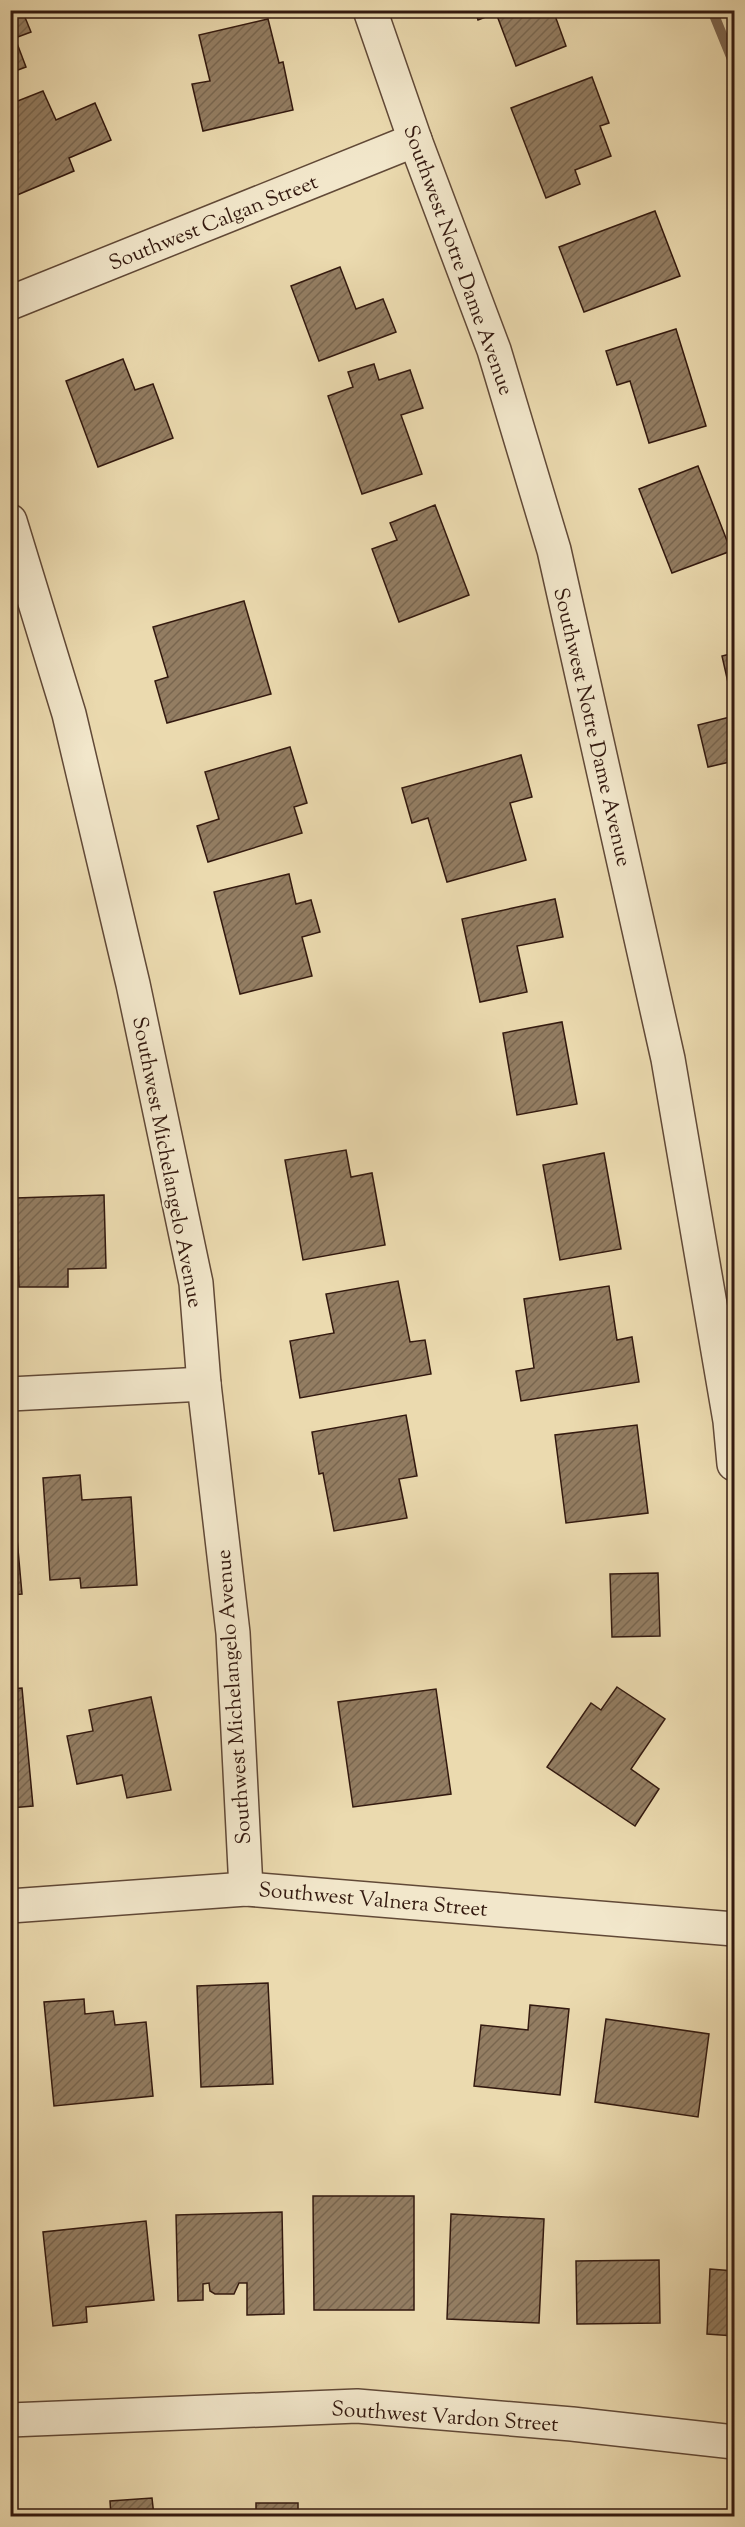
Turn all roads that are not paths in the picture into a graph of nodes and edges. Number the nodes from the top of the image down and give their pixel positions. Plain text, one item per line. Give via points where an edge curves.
1 (370, 10) edge
2 (415, 140) junction
3 (10, 303) edge
4 (10, 521) edge
5 (204, 1384) junction
6 (10, 1394) edge
7 (735, 1464) edge
8 (246, 1889) junction
9 (10, 1906) edge
10 (735, 1929) edge
11 (10, 2420) edge
12 (735, 2442) edge

1 - 2 street, Southwest Notre Dame Avenue
2 - 3 street, Southwest Calgan Street
2 - 7 street, Southwest Notre Dame Avenue via 494,350 554,550 669,1059
4 - 5 street, Southwest Michelangelo Avenue via 69,714 133,984 196,1283
5 - 6 street
5 - 8 street, Southwest Michelangelo Avenue via 233,1633
8 - 9 street, Southwest Valnera Street
8 - 10 street, Southwest Valnera Street
11 - 12 street, Southwest Vardon Street via 357,2406

